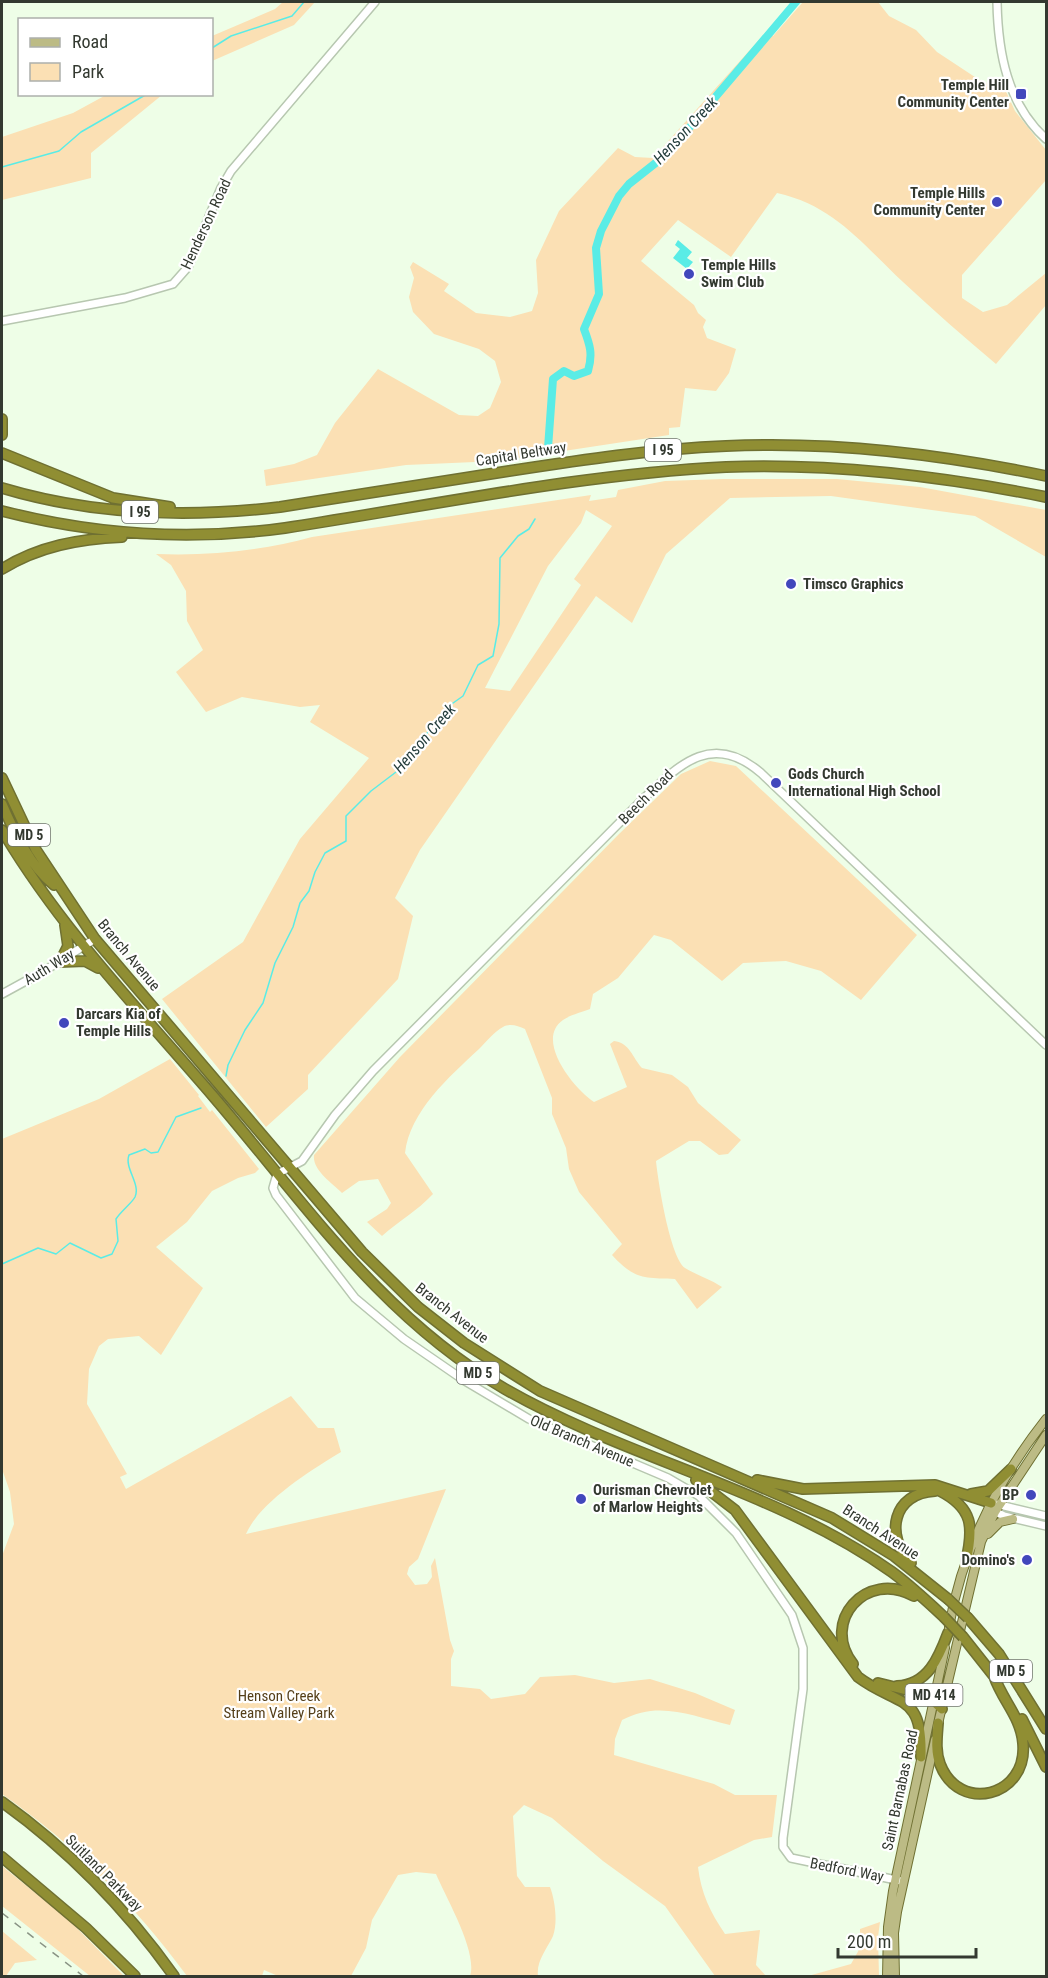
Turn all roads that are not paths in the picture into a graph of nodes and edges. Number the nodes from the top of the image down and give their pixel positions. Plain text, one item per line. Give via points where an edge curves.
1 (375, 2) edge
2 (997, 2) edge
3 (1047, 139) edge
4 (2, 321) edge
5 (2, 419) edge
6 (2, 435) edge
7 (2, 453) edge
8 (1047, 476) edge
9 (2, 488) edge
10 (1047, 497) edge
11 (280, 507) junction
12 (2, 511) edge
13 (189, 536) junction
14 (2, 569) edge
15 (2, 778) edge
16 (2, 804) edge
17 (2, 830) edge
18 (61, 891) junction
19 (64, 919) junction
20 (94, 939) junction
21 (84, 946) junction
22 (60, 962) junction
23 (107, 973) junction
24 (2, 994) edge
25 (1047, 1045) edge
26 (291, 1168) junction
27 (277, 1174) junction
28 (1047, 1419) edge
29 (1047, 1435) edge
30 (700, 1460) junction
31 (665, 1463) junction
32 (1011, 1469) junction
33 (940, 1491) junction
34 (966, 1494) junction
35 (993, 1507) junction
36 (1047, 1516) edge
37 (1013, 1519) junction
38 (1047, 1526) edge
39 (981, 1542) junction
40 (966, 1561) junction
41 (938, 1590) junction
42 (934, 1608) junction
43 (948, 1633) junction
44 (994, 1676) junction
45 (883, 1685) junction
46 (933, 1700) junction
47 (942, 1709) junction
48 (938, 1723) junction
49 (1047, 1730) edge
50 (921, 1757) junction
51 (1047, 1767) edge
52 (2, 1802) edge
53 (2, 1857) edge
54 (791, 1858) joint
55 (899, 1880) junction
56 (135, 1977) edge
57 (174, 1977) edge
58 (887, 1977) edge
59 (895, 1977) edge

1 - 4 street, Henderson Road via 231,171 188,267 173,284 125,298
2 - 3 street via 1007,79 1027,116
5 - 6 highway
7 - 11 highway via 92,491 141,505
8 - 11 highway, Capital Beltway / I 95 via 876,449 728,446 607,456
9 - 11 highway, Capital Beltway / I 95 via 64,503 146,513
10 - 13 highway, I 95 via 874,471 727,467 609,478 252,532
12 - 13 highway, I 95 via 95,529
13 - 14 highway via 73,541 40,550
15 - 18 highway, Branch Avenue / MD 5 via 36,850
16 - 18 highway via 43,876
17 - 19 highway, Branch Avenue / MD 5
18 - 20 highway, Branch Avenue / MD 5
19 - 21 highway, Branch Avenue / MD 5
19 - 22 highway via 68,946
20 - 21 street, Auth Way
20 - 26 highway, Branch Avenue / MD 5
21 - 22 street, Auth Way
21 - 23 highway, Branch Avenue / MD 5
22 - 23 highway via 85,961
22 - 24 street, Auth Way
23 - 27 highway, Branch Avenue / MD 5
25 - 26 street, Beech Road via 761,773 735,757 706,754 677,767 641,801 367,1076 315,1146
26 - 27 street, Beech Road
26 - 30 highway, Branch Avenue / MD 5 via 395,1287 464,1343 540,1391
27 - 31 highway, Branch Avenue / MD 5 via 380,1293 458,1360 555,1416
27 - 54 street, Old Branch Avenue via 273,1188 276,1195 355,1298 380,1320 495,1400 569,1437 668,1478 699,1496 736,1533 792,1615 803,1648 803,1689 783,1838 783,1847
28 - 32 main road, Saint Barnabas Road / MD 414
29 - 35 main road, Saint Barnabas Road / MD 414
30 - 34 highway via 761,1481 803,1489 935,1485
30 - 41 highway, Branch Avenue / MD 5 via 832,1518 894,1556
31 - 42 highway, Branch Avenue / MD 5 via 828,1534 894,1573
31 - 50 highway via 706,1486 735,1510 851,1670 868,1685 900,1698 911,1708 921,1734
32 - 34 highway via 988,1491
32 - 35 main road, Saint Barnabas Road / MD 414
33 - 35 highway
33 - 40 highway via 962,1506 970,1520
33 - 41 highway via 926,1492 909,1501 901,1509 895,1529 898,1548
34 - 35 highway
35 - 36 street
35 - 37 street
35 - 39 main road, Saint Barnabas Road / MD 414
35 - 40 main road, Saint Barnabas Road / MD 414
37 - 38 street
37 - 39 main road via 994,1526
39 - 47 main road, Saint Barnabas Road / MD 414
40 - 43 main road, Saint Barnabas Road / MD 414
41 - 49 highway, Branch Avenue / MD 5, bridge via 968,1618 1010,1669
42 - 44 highway, Branch Avenue / MD 5, bridge
42 - 45 highway via 891,1587 868,1592 850,1606 844,1638 850,1660 866,1677
43 - 45 highway via 936,1663 923,1676 902,1686
43 - 46 main road, Saint Barnabas Road / MD 414
44 - 48 highway via 1023,1739 1021,1767 1008,1785 978,1794 955,1786 939,1764
44 - 51 highway, Branch Avenue / MD 5
45 - 46 highway via 927,1695
46 - 47 highway
46 - 50 main road, Saint Barnabas Road / MD 414
47 - 48 main road, Saint Barnabas Road / MD 414
48 - 55 main road, Saint Barnabas Road / MD 414
50 - 55 main road, Saint Barnabas Road / MD 414
52 - 57 highway, Suitland Parkway via 94,1880
53 - 56 highway via 81,1923
54 - 55 street, Bedford Way
55 - 58 main road, Saint Barnabas Road / MD 414 via 888,1927
55 - 59 main road, Saint Barnabas Road / MD 414

